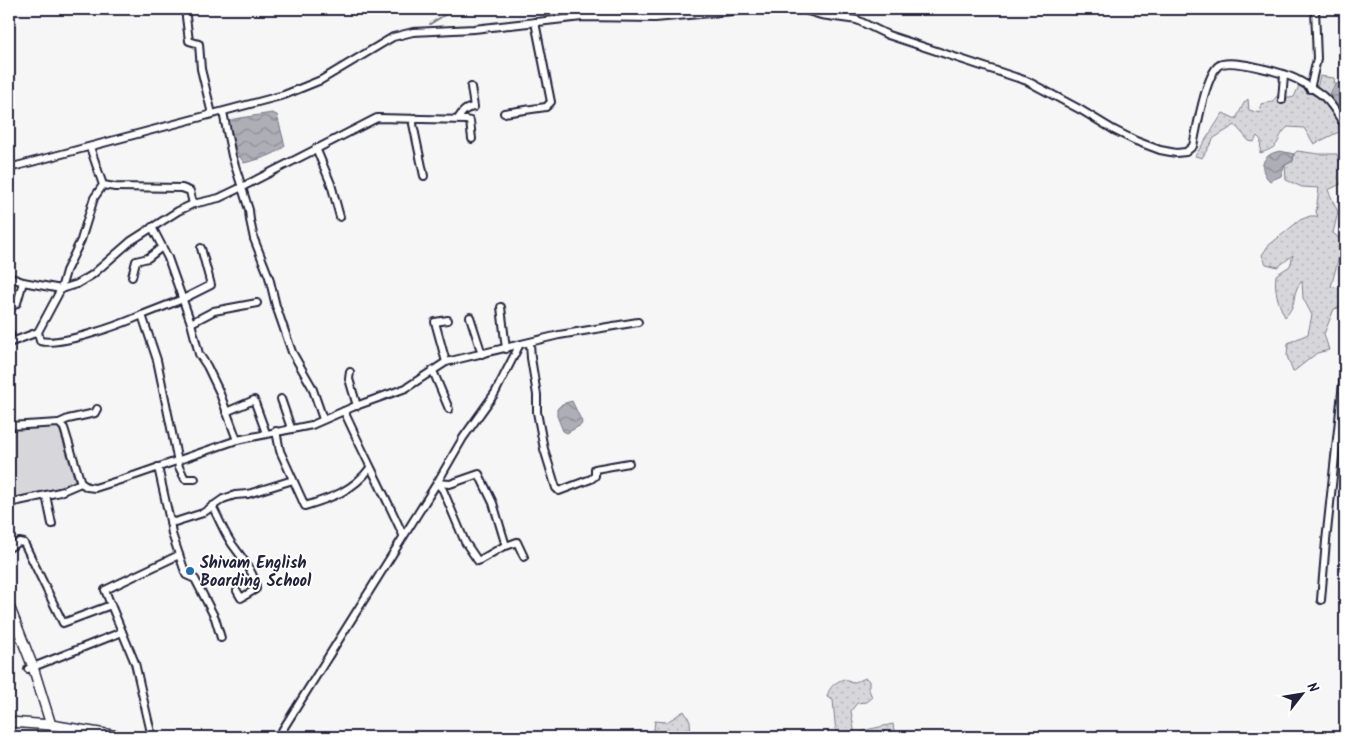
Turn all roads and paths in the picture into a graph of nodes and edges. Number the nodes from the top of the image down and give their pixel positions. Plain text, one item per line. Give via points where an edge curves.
1 (185, 9) edge
2 (755, 9) edge
3 (801, 9) edge
4 (1316, 9) edge
5 (535, 22) junction
6 (1284, 75) junction
7 (471, 87) dead end
8 (1310, 88) junction
9 (1282, 100) dead end
10 (223, 112) junction
11 (504, 113) dead end
12 (212, 114) junction
13 (414, 118) junction
14 (458, 119) junction
15 (1345, 126) edge
16 (472, 139) dead end
17 (90, 147) junction
18 (316, 148) junction
19 (9, 168) edge
20 (424, 176) dead end
21 (103, 184) junction
22 (242, 188) junction
23 (193, 204) junction
24 (340, 217) dead end
25 (152, 227) junction
26 (162, 247) junction
27 (201, 248) dead end
28 (9, 277) edge
29 (132, 277) dead end
30 (23, 282) junction
31 (61, 289) junction
32 (182, 299) junction
33 (257, 303) dead end
34 (501, 307) dead end
35 (9, 309) edge
36 (142, 315) junction
37 (470, 317) dead end
38 (448, 320) dead end
39 (638, 322) dead end
40 (192, 323) junction
41 (9, 331) edge
42 (38, 332) junction
43 (10, 342) edge
44 (530, 343) junction
45 (519, 346) junction
46 (506, 348) junction
47 (482, 354) junction
48 (446, 362) junction
49 (1345, 364) edge
50 (433, 371) junction
51 (350, 372) dead end
52 (281, 399) dead end
53 (357, 406) junction
54 (97, 409) dead end
55 (449, 409) dead end
56 (226, 412) junction
57 (344, 412) junction
58 (324, 419) junction
59 (60, 423) junction
60 (9, 426) edge
61 (291, 428) junction
62 (276, 431) junction
63 (266, 433) junction
64 (237, 440) junction
65 (177, 460) junction
66 (629, 462) dead end
67 (158, 467) junction
68 (370, 468) junction
69 (195, 478) dead end
70 (293, 480) junction
71 (81, 483) junction
72 (437, 483) junction
73 (46, 495) junction
74 (9, 503) edge
75 (212, 506) junction
76 (170, 521) junction
77 (52, 524) dead end
78 (403, 534) junction
79 (506, 545) junction
80 (9, 548) edge
81 (180, 555) junction
82 (524, 557) dead end
83 (237, 591) dead end
84 (1321, 600) dead end
85 (111, 605) junction
86 (9, 606) edge
87 (12, 626) edge
88 (122, 632) junction
89 (221, 638) dead end
90 (31, 668) junction
91 (9, 722) edge
92 (48, 725) junction
93 (124, 737) edge
94 (152, 737) edge
95 (278, 737) edge

1 - 12 street via 189,41 199,44 201,69
2 - 5 street via 655,18 582,17
3 - 6 street via 856,20 888,35 1027,81 1136,141 1176,153 1186,152 1193,146 1203,99 1218,67 1233,63
4 - 8 street via 1317,59
5 - 10 street via 474,30 413,32 393,38 321,80 284,95
5 - 11 street via 551,102 546,107
6 - 8 street
6 - 9 street
7 - 14 street via 474,107 462,112
8 - 15 street via 1324,96
10 - 12 street
10 - 22 street
12 - 17 street
13 - 14 street
13 - 18 street via 377,118
13 - 20 street
14 - 16 street via 470,121
17 - 19 street
17 - 21 street
18 - 22 street
18 - 24 street
21 - 23 street via 182,188 190,191
21 - 31 street via 94,198
22 - 23 street
22 - 58 street via 254,239 292,352 312,387
23 - 25 street
25 - 26 street
25 - 31 street via 92,275
26 - 29 street via 148,258 136,261
26 - 32 street
27 - 32 street via 211,285
28 - 30 street
30 - 31 street
30 - 35 street via 17,303
31 - 42 street
32 - 36 street
32 - 40 street
33 - 40 street via 214,311
34 - 46 street
36 - 42 street via 120,325 47,343 40,341
36 - 65 street via 157,360
37 - 47 street
38 - 48 street via 435,322
39 - 44 street
40 - 56 street via 199,354 219,391
41 - 43 street
42 - 43 street
44 - 45 street
44 - 66 street via 537,412 556,488 564,490 591,478 595,476 595,469
45 - 46 street
45 - 72 street via 495,393 463,438
46 - 47 street
47 - 48 street
48 - 50 street
49 - 84 street
50 - 53 street via 406,388
50 - 55 street
51 - 53 street
52 - 61 street
53 - 57 street
54 - 59 street via 95,413
56 - 63 street via 254,400
56 - 64 street
57 - 58 street
57 - 68 street
58 - 61 street via 312,425
59 - 60 street
59 - 71 street
61 - 62 street
62 - 63 street
62 - 70 street via 280,451
63 - 64 street
64 - 65 street
65 - 67 street
65 - 69 street via 185,479
67 - 71 street via 96,488
67 - 76 street
68 - 70 street via 343,492 305,506
68 - 78 street
70 - 75 street via 235,495
71 - 73 street
72 - 78 street
72 - 79 street via 450,484 479,474 493,503
72 - 79 street via 465,542 478,561
73 - 74 street
73 - 77 street
75 - 76 street via 192,517
75 - 83 street via 256,583 256,589 241,598
76 - 81 street
78 - 95 street
79 - 82 street via 517,542
80 - 85 street via 24,543 63,623
81 - 85 street via 105,590
81 - 89 street via 186,574 195,579 215,618
85 - 88 street
86 - 87 main road
87 - 90 main road
88 - 90 street
88 - 94 street via 135,663
90 - 92 main road
91 - 92 main road
92 - 93 main road

